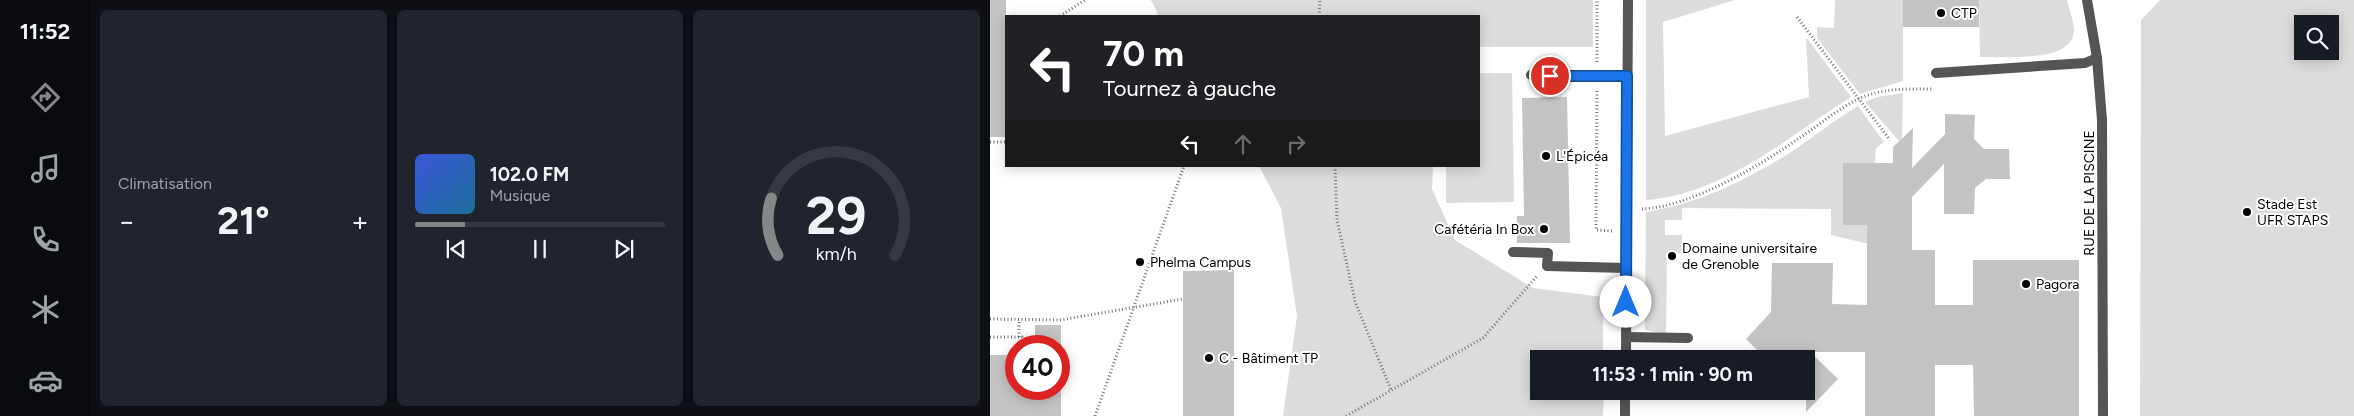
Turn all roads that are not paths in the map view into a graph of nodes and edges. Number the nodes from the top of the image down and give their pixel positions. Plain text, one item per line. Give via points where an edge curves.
1 (1628, 0) edge
2 (2087, 0) edge
3 (2097, 58) junction
4 (1936, 73) dead end
5 (1530, 75) dead end
6 (1627, 76) junction
7 (1513, 252) dead end
8 (1626, 268) junction
9 (1626, 337) junction
10 (1688, 338) dead end
11 (1626, 350) edge
12 (1625, 400) edge
13 (1625, 416) edge
14 (2104, 416) edge

1 - 6 street
2 - 3 street, RUE DE LA PISCINE
3 - 4 street via 2085,63
3 - 14 street, RUE DE LA PISCINE via 2102,120
5 - 6 street
6 - 8 street
7 - 8 street via 1548,253 1547,266
8 - 9 street
9 - 10 street
9 - 11 street
12 - 13 street

